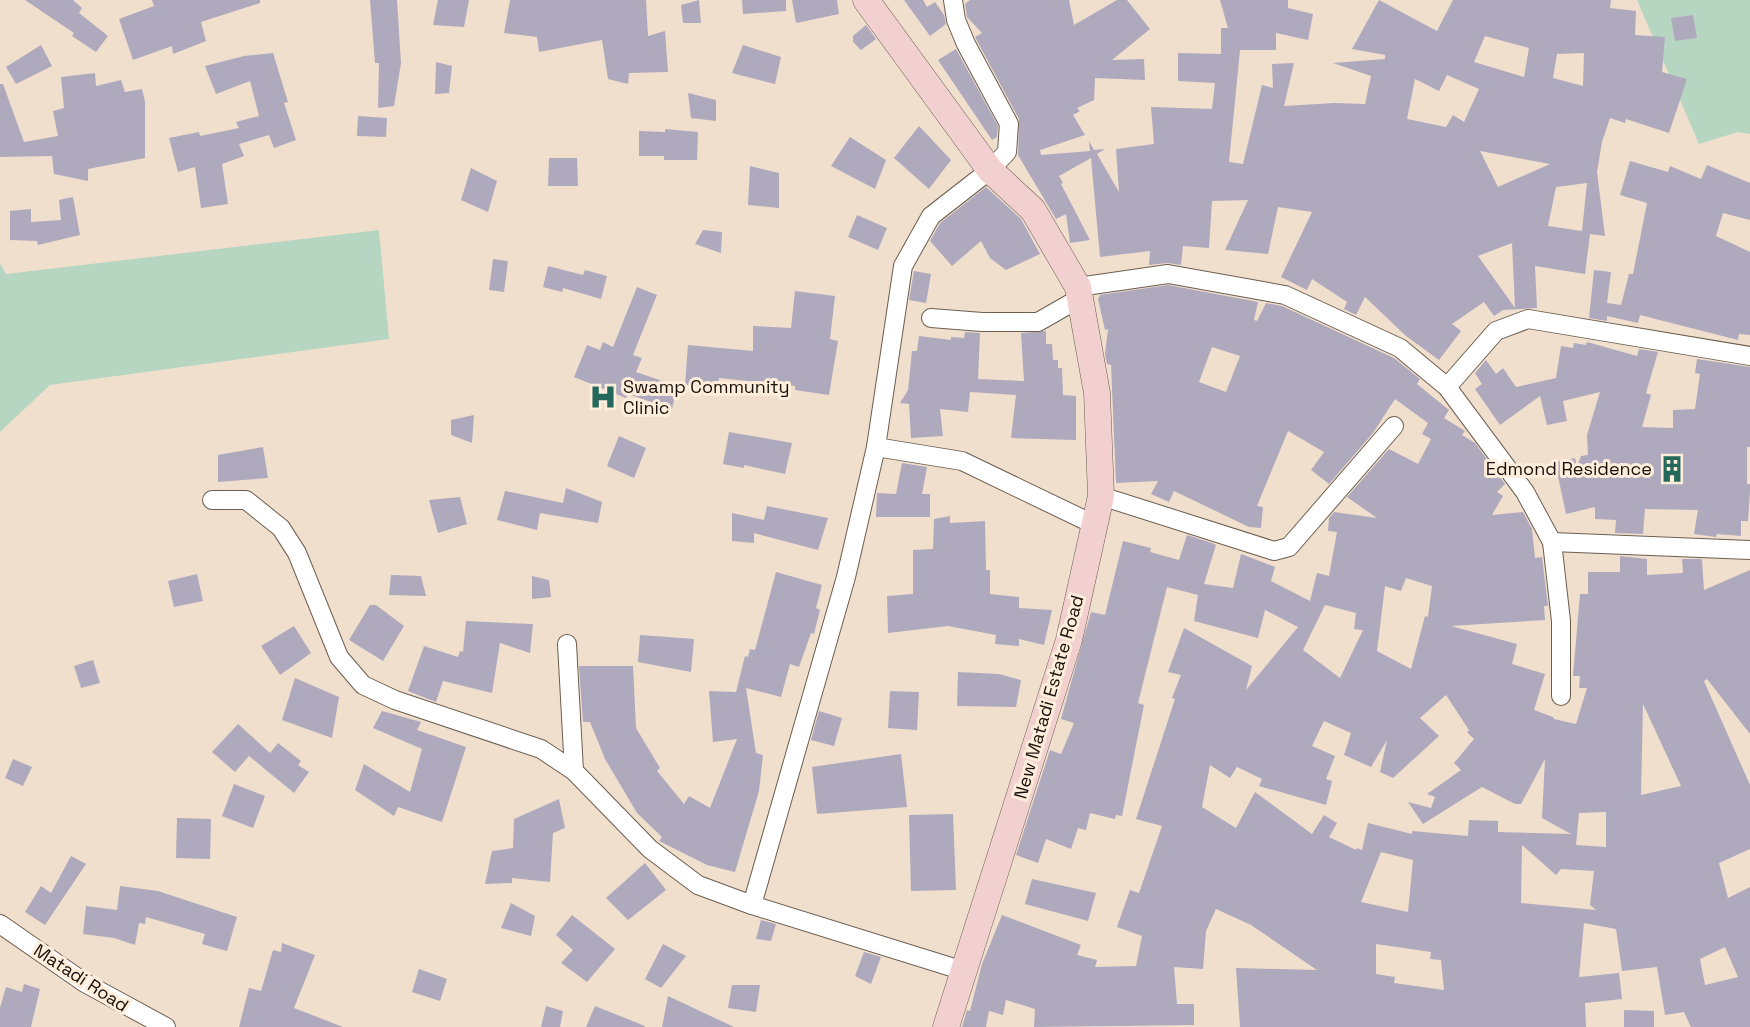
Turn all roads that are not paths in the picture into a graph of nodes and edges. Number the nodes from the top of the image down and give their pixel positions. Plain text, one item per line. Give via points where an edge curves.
1 (866, 0) edge
2 (952, 0) edge
3 (990, 170) junction
4 (1079, 292) junction
5 (932, 318) dead end
6 (1750, 356) edge
7 (1447, 387) junction
8 (1394, 426) dead end
9 (876, 447) junction
10 (1101, 496) junction
11 (212, 500) dead end
12 (1095, 525) junction
13 (1551, 542) junction
14 (1750, 550) edge
15 (567, 644) dead end
16 (1561, 696) dead end
17 (574, 771) junction
18 (752, 905) junction
19 (0, 924) edge
20 (964, 971) junction
21 (166, 1027) edge
22 (946, 1027) edge

1 - 3 street, New Matadi Estate Road
2 - 3 street via 966,44 1009,124 1007,152
3 - 4 street, New Matadi Estate Road via 1033,210
3 - 9 street via 931,216 903,266
4 - 5 street via 1038,322
4 - 7 street via 1168,274 1285,295 1400,348
4 - 10 street, New Matadi Estate Road via 1097,393
6 - 7 street via 1528,319 1496,331
7 - 13 street via 1525,492
8 - 10 street via 1289,547 1274,551
9 - 12 street via 962,461
9 - 18 street via 846,577
10 - 12 street, New Matadi Estate Road
11 - 17 street via 246,500 281,528 297,552 339,657 363,685 395,700 541,749
12 - 20 street, New Matadi Estate Road via 1069,640
13 - 14 street
13 - 16 street via 1561,621
15 - 17 street
17 - 18 street via 650,849 698,885
18 - 20 street
19 - 21 street, Matadi Road via 85,983
20 - 22 street, New Matadi Estate Road

